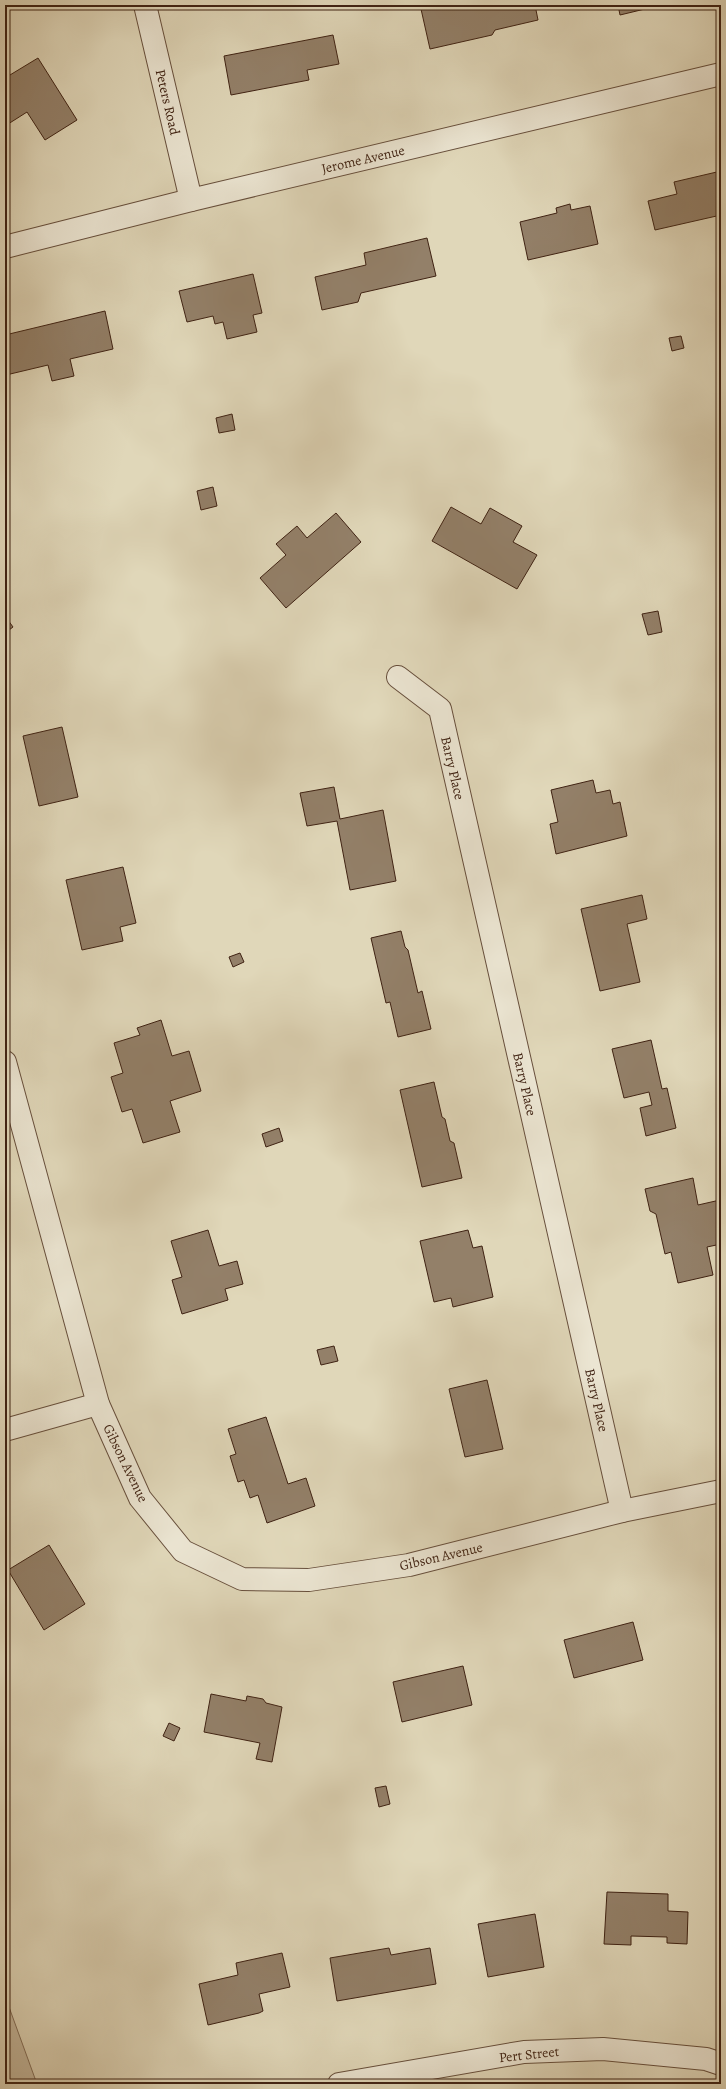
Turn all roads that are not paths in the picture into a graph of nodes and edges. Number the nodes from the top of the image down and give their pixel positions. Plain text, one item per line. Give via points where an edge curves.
1 (145, 5) edge
2 (721, 74) edge
3 (191, 200) junction
4 (5, 246) edge
5 (398, 677) dead end
6 (5, 1062) edge
7 (98, 1404) junction
8 (5, 1430) edge
9 (721, 1491) edge
10 (622, 1511) junction
11 (721, 2064) edge
12 (339, 2084) edge

1 - 3 street, Peters Road
2 - 3 street, Jerome Avenue
3 - 4 street, Jerome Avenue
5 - 10 street, Barry Place via 440,709
6 - 7 street, Gibson Avenue
7 - 8 street
7 - 10 street, Gibson Avenue via 140,1498 183,1551 242,1579 309,1580 409,1565
9 - 10 street, Gibson Avenue
11 - 12 street, Pert Street via 706,2059 603,2049 524,2052

